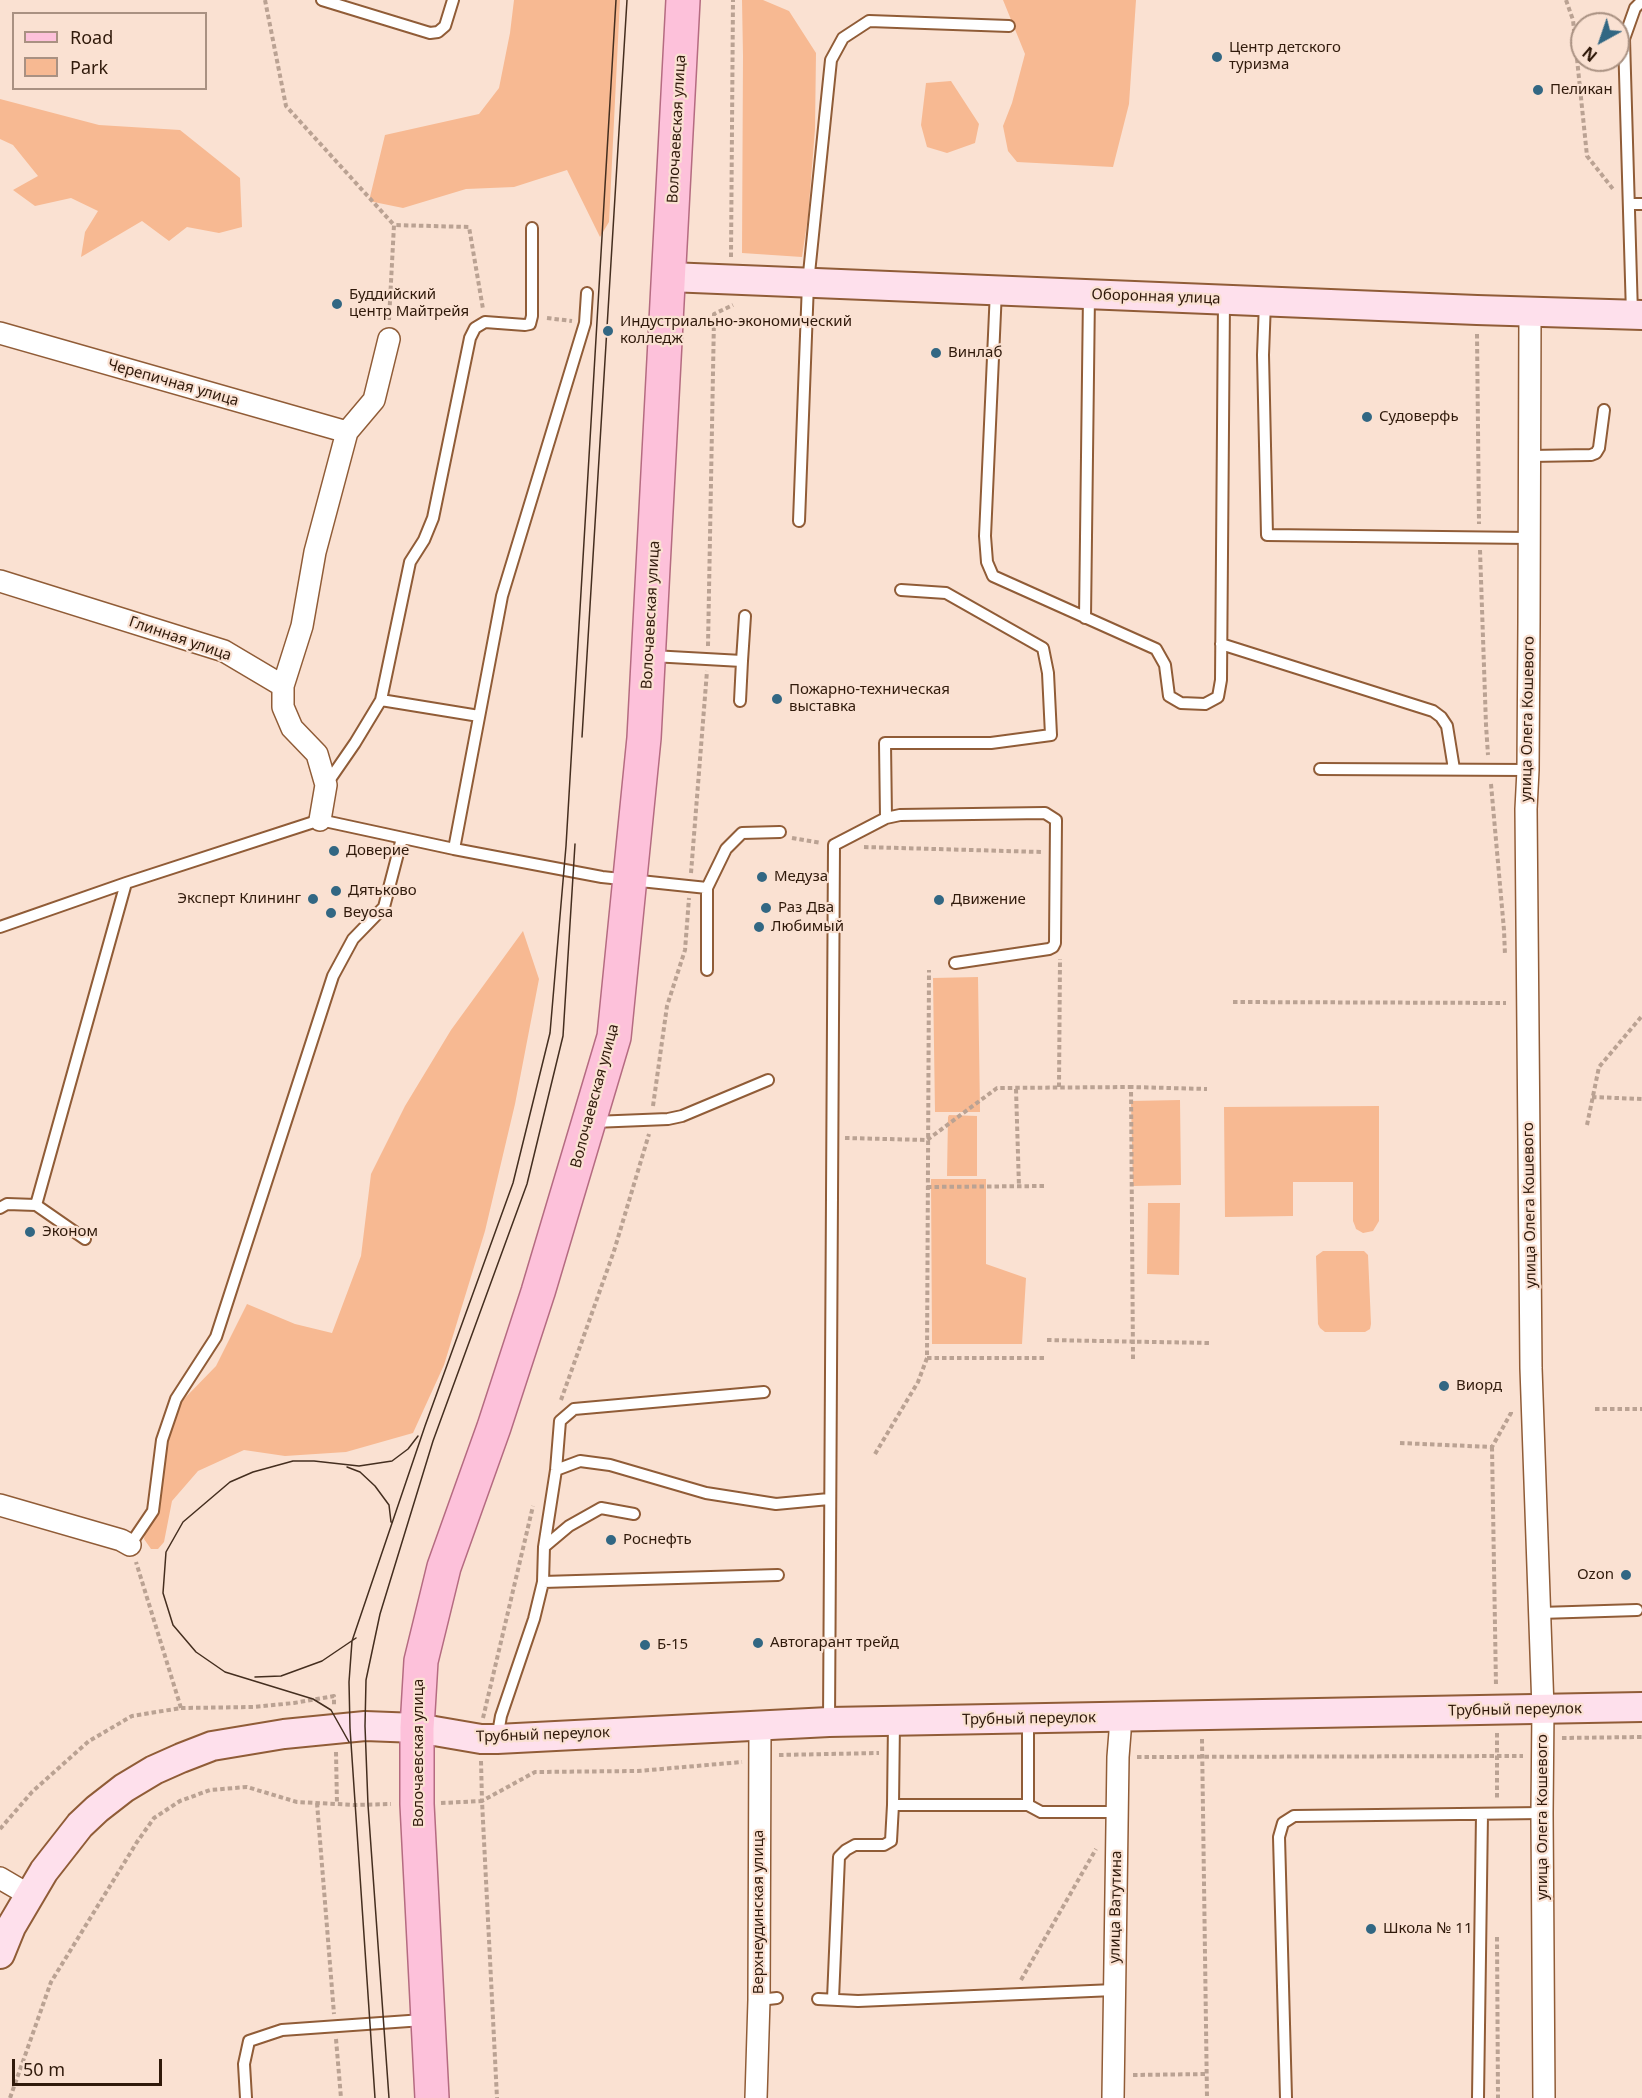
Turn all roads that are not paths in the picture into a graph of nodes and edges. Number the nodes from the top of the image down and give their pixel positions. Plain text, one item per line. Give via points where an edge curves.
1 (322, 0) edge
2 (453, 0) edge
3 (683, 0) edge
4 (1642, 1) edge
5 (1010, 26) dead end
6 (1630, 204) junction
7 (1642, 204) edge
8 (532, 228) dead end
9 (669, 277) junction
10 (808, 283) junction
11 (996, 290) junction
12 (587, 293) dead end
13 (1089, 294) junction
14 (1224, 300) junction
15 (1265, 302) junction
16 (1530, 312) junction
17 (1637, 315) edge
18 (0, 333) edge
19 (388, 339) road end
20 (1604, 410) dead end
21 (347, 432) junction
22 (1530, 456) junction
23 (799, 521) dead end
24 (1530, 537) junction
25 (0, 581) edge
26 (901, 590) dead end
27 (745, 616) dead end
28 (1085, 618) junction
29 (1221, 644) junction
30 (648, 656) junction
31 (742, 661) junction
32 (283, 686) junction
33 (381, 700) junction
34 (740, 701) dead end
35 (479, 716) junction
36 (1320, 769) dead end
37 (1454, 769) junction
38 (1528, 770) junction
39 (326, 785) junction
40 (886, 818) junction
41 (320, 820) junction
42 (780, 832) dead end
43 (402, 838) junction
44 (454, 849) junction
45 (630, 881) junction
46 (126, 883) junction
47 (707, 888) junction
48 (0, 927) edge
49 (955, 963) dead end
50 (707, 970) dead end
51 (768, 1080) dead end
52 (590, 1122) junction
53 (36, 1205) junction
54 (0, 1208) edge
55 (84, 1239) dead end
56 (764, 1392) dead end
57 (556, 1470) junction
58 (829, 1499) junction
59 (0, 1505) edge
60 (634, 1514) dead end
61 (130, 1545) joint
62 (543, 1547) junction
63 (778, 1575) dead end
64 (543, 1582) junction
65 (1637, 1610) dead end
66 (1540, 1613) junction
67 (1642, 1707) edge
68 (1543, 1709) junction
69 (1119, 1717) junction
70 (1028, 1719) junction
71 (894, 1721) junction
72 (830, 1722) junction
73 (760, 1725) junction
74 (417, 1728) junction
75 (489, 1739) junction
76 (894, 1805) junction
77 (1028, 1805) junction
78 (1118, 1812) junction
79 (1542, 1813) junction
80 (1482, 1814) junction
81 (0, 1878) edge
82 (29, 1895) junction
83 (0, 1954) edge
84 (1114, 1990) junction
85 (818, 1999) dead end
86 (833, 1999) junction
87 (427, 2019) junction
88 (1113, 2097) edge
89 (246, 2098) edge
90 (432, 2098) edge
91 (756, 2098) edge
92 (1286, 2098) edge
93 (1478, 2098) edge
94 (1544, 2098) edge

1 - 2 lane via 430,33 445,26
3 - 9 main road, Волочаевская улица
4 - 6 lane via 1635,8 1624,39
5 - 10 lane via 869,21 843,38 831,60
6 - 7 lane
6 - 17 lane
8 - 33 lane via 530,324 485,322 475,328 470,338 433,518 410,562
9 - 10 street, Оборонная улица
9 - 30 main road, Волочаевская улица
10 - 11 street, Оборонная улица
10 - 23 lane
11 - 13 street, Оборонная улица
11 - 28 lane via 987,562 993,576
12 - 35 lane via 585,323 502,596
13 - 14 street, Оборонная улица
13 - 28 lane
14 - 15 street, Оборонная улица
14 - 29 lane
15 - 16 street, Оборонная улица
15 - 24 lane via 1267,535
16 - 17 street, Оборонная улица
16 - 22 street, улица Олега Кошевого
18 - 21 street, Черепичная улица
19 - 21 street via 374,400
20 - 22 lane via 1596,453
21 - 32 street via 315,552 302,626
22 - 24 street, улица Олега Кошевого
24 - 38 street, улица Олега Кошевого
25 - 32 street, Глинная улица via 224,651
26 - 40 lane via 946,593 1043,648 1052,735 991,743 885,743
27 - 31 lane
28 - 29 lane via 1156,649 1165,665 1169,696 1181,703 1205,704 1218,697
29 - 37 lane via 1433,711 1447,726
30 - 31 lane
30 - 45 main road, Волочаевская улица
31 - 34 lane
32 - 39 street via 282,707 292,728 317,754
33 - 35 lane
33 - 39 lane
35 - 44 lane
36 - 37 lane
37 - 38 lane
38 - 66 street, улица Олега Кошевого via 1531,1368
39 - 41 street
40 - 49 lane via 1046,813 1056,820 1053,947
40 - 58 lane via 834,845
41 - 43 lane
41 - 46 lane
42 - 47 lane via 742,833 726,849
43 - 44 lane
43 - 61 lane via 384,907 353,939 333,976 216,1337 176,1399 162,1440 153,1511
44 - 45 lane
45 - 47 lane
45 - 52 main road, Волочаевская улица via 614,1037
46 - 48 lane
46 - 53 lane
47 - 50 lane
51 - 52 lane via 682,1116
52 - 74 main road, Волочаевская улица via 494,1427 444,1567 421,1661
53 - 54 lane via 7,1204
53 - 55 lane
56 - 57 lane via 574,1409 560,1420
57 - 58 lane via 580,1461 610,1465 706,1493 776,1504
57 - 62 lane
58 - 72 lane
59 - 61 street via 121,1539
60 - 62 lane via 601,1508
62 - 64 lane
63 - 64 lane
64 - 75 lane via 501,1716
65 - 66 lane
66 - 68 street, улица Олега Кошевого
67 - 68 street, Трубный переулок
68 - 69 street, Трубный переулок
68 - 79 street, улица Олега Кошевого
69 - 70 street, Трубный переулок
69 - 78 street, улица Ватутина
70 - 71 street, Трубный переулок
70 - 77 lane
71 - 72 street, Трубный переулок
71 - 76 lane
72 - 73 street, Трубный переулок
73 - 75 street, Трубный переулок
73 - 91 street, Верхнеудинская улица via 768,1999
74 - 75 street, Трубный переулок
74 - 82 street, Трубный переулок via 365,1726 284,1734 212,1746 181,1758 124,1788 97,1809 61,1848
74 - 87 main road, Волочаевская улица
76 - 77 lane
76 - 86 lane via 891,1841 884,1845 855,1845 839,1857
77 - 78 lane via 1041,1812
78 - 84 street, улица Ватутина
79 - 80 lane
79 - 94 street, улица Олега Кошевого
80 - 92 lane via 1294,1816 1283,1823 1279,1837
80 - 93 lane
81 - 82 street
82 - 83 street, Трубный переулок
84 - 86 lane
84 - 88 street, улица Ватутина
85 - 86 lane
87 - 89 lane via 282,2030 249,2041 244,2064
87 - 90 main road, Волочаевская улица

